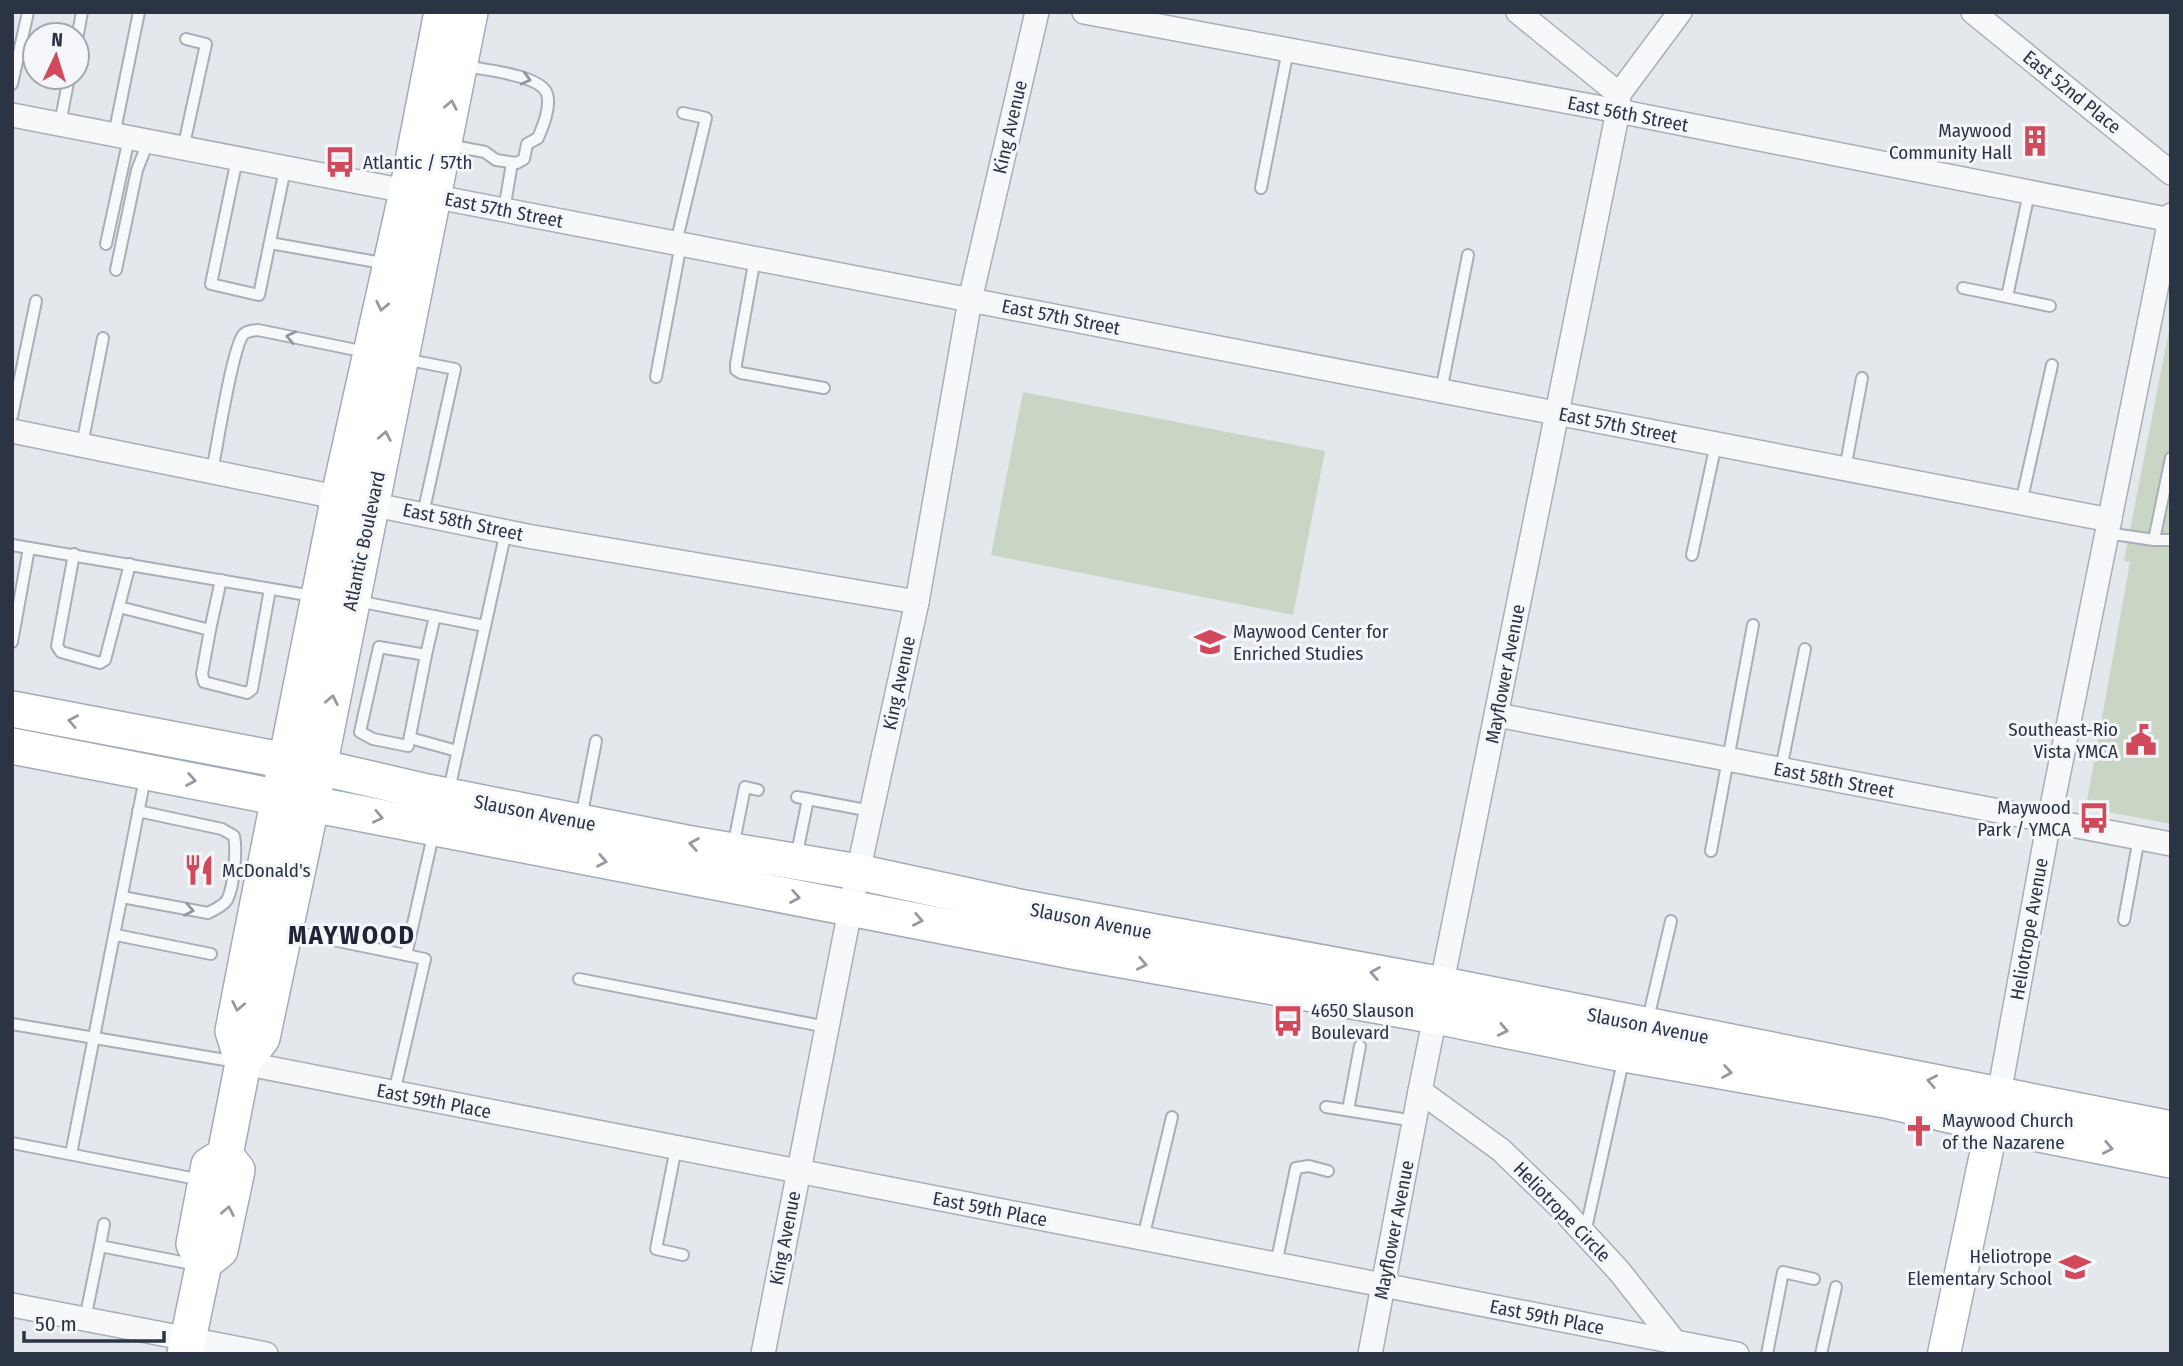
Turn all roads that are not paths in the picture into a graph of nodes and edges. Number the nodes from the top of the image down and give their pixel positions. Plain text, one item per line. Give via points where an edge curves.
1 (27, 12) edge
2 (139, 12) edge
3 (442, 12) edge
4 (470, 12) edge
5 (1037, 12) edge
6 (1084, 12) edge
7 (1518, 12) edge
8 (1680, 12) edge
9 (1973, 12) edge
10 (186, 38) dead end
11 (1288, 50) junction
12 (459, 65) junction
13 (12, 84) edge
14 (66, 91) edge
15 (1618, 103) junction
16 (683, 113) dead end
17 (12, 115) edge
18 (60, 124) junction
19 (130, 138) junction
20 (443, 144) junction
21 (183, 149) junction
22 (237, 159) junction
23 (512, 163) junction
24 (285, 169) junction
25 (2171, 173) edge
26 (1261, 188) dead end
27 (2029, 193) junction
28 (420, 194) junction
29 (504, 210) junction
30 (2170, 218) edge
31 (270, 243) junction
32 (106, 244) dead end
33 (679, 244) junction
34 (1468, 255) dead end
35 (755, 258) junction
36 (391, 264) junction
37 (116, 270) dead end
38 (1963, 288) dead end
39 (2007, 297) junction
40 (970, 300) junction
41 (36, 301) dead end
42 (2050, 306) dead end
43 (103, 338) dead end
44 (386, 356) junction
45 (2052, 365) dead end
46 (656, 377) dead end
47 (1862, 378) dead end
48 (824, 388) dead end
49 (1441, 391) junction
50 (1557, 413) junction
51 (12, 416) edge
52 (12, 431) edge
53 (1716, 444) junction
54 (82, 445) junction
55 (2171, 458) edge
56 (1845, 469) junction
57 (212, 471) junction
58 (356, 500) junction
59 (2021, 503) junction
60 (423, 514) junction
61 (2109, 526) junction
62 (506, 531) junction
63 (2154, 540) junction
64 (2171, 540) edge
65 (12, 545) edge
66 (29, 548) junction
67 (74, 554) junction
68 (1692, 555) dead end
69 (130, 564) junction
70 (221, 580) junction
71 (270, 589) junction
72 (335, 598) junction
73 (917, 602) junction
74 (119, 607) junction
75 (435, 616) junction
76 (1753, 625) dead end
77 (485, 626) junction
78 (210, 630) junction
79 (12, 642) edge
80 (1805, 649) dead end
81 (426, 655) junction
82 (12, 709) edge
83 (1497, 715) junction
84 (410, 738) junction
85 (596, 741) dead end
86 (12, 746) edge
87 (457, 751) junction
88 (1729, 759) junction
89 (302, 764) junction
90 (1780, 769) junction
91 (147, 772) junction
92 (758, 790) dead end
93 (278, 796) junction
94 (447, 796) junction
95 (312, 802) junction
96 (138, 811) junction
97 (872, 811) junction
98 (2049, 821) junction
99 (580, 822) junction
100 (434, 828) junction
101 (2139, 838) junction
102 (2171, 844) edge
103 (733, 850) junction
104 (1711, 851) dead end
105 (795, 861) junction
106 (858, 872) junction
107 (122, 897) junction
108 (851, 906) junction
109 (2124, 919) dead end
110 (1671, 921) dead end
111 (285, 930) junction
112 (116, 935) junction
113 (211, 954) dead end
114 (407, 955) junction
115 (579, 979) dead end
116 (1440, 1001) junction
117 (12, 1024) edge
118 (1647, 1026) junction
119 (827, 1027) junction
120 (94, 1040) junction
121 (1360, 1046) dead end
122 (1624, 1054) junction
123 (243, 1063) junction
124 (1420, 1091) junction
125 (394, 1093) junction
126 (1326, 1107) dead end
127 (1996, 1109) junction
128 (1348, 1111) junction
129 (1172, 1117) dead end
130 (1415, 1121) junction
131 (2171, 1129) edge
132 (12, 1143) edge
133 (676, 1148) junction
134 (71, 1154) junction
135 (2171, 1160) edge
136 (216, 1168) junction
137 (798, 1171) junction
138 (1328, 1171) dead end
139 (104, 1224) dead end
140 (1585, 1234) junction
141 (1143, 1238) junction
142 (100, 1247) junction
143 (683, 1255) dead end
144 (1276, 1264) junction
145 (203, 1265) junction
146 (1814, 1279) dead end
147 (1383, 1285) junction
148 (1836, 1287) dead end
149 (12, 1305) edge
150 (85, 1319) junction
151 (187, 1346) edge
152 (1680, 1348) edge
153 (266, 1354) edge
154 (763, 1354) edge
155 (1370, 1354) edge
156 (1737, 1354) edge
157 (1767, 1354) edge
158 (1821, 1354) edge
159 (1944, 1354) edge

1 - 13 lane
2 - 19 lane
3 - 28 main road, Atlantic Boulevard
4 - 12 main road, Atlantic Boulevard
5 - 40 street, King Avenue
6 - 11 street, East 56th Street
7 - 15 street
8 - 15 street, Mayflower Avenue
9 - 25 street, East 52nd Place
10 - 21 lane via 206,44
11 - 15 street, East 56th Street
11 - 26 lane
20 -> 12 main road, Atlantic Boulevard
12 -> 23 lane via 537,82 546,91 548,102 538,138 527,144 524,159
14 - 18 lane
15 - 27 street, East 56th Street
15 - 50 street, Mayflower Avenue
16 - 33 lane via 706,118
17 - 18 street, East 57th Street
18 - 19 street, East 57th Street
19 - 21 street, East 57th Street
19 - 32 lane
19 - 37 lane via 136,170
20 - 23 lane
20 - 28 main road, Atlantic Boulevard
21 - 22 street, East 57th Street
22 - 24 street, East 57th Street
22 - 31 lane via 211,284 259,295
23 - 29 lane
24 - 28 street, East 57th Street
24 - 31 lane
27 - 30 street, East 56th Street
27 - 39 lane
28 - 29 street, East 57th Street
28 - 36 main road, Atlantic Boulevard
28 - 44 main road, Atlantic Boulevard
29 - 33 street, East 57th Street
30 - 61 street, Heliotrope Avenue
31 - 36 lane
33 - 35 street, East 57th Street
33 - 46 lane
34 - 49 lane
35 - 40 street, East 57th Street
35 - 48 lane via 736,370
36 -> 44 main road, Atlantic Boulevard
38 - 39 lane
39 - 42 lane
40 - 49 street, East 57th Street
40 - 73 street, King Avenue
41 - 51 lane
43 - 54 lane
44 -> 57 lane via 248,331 238,346
44 - 58 main road, Atlantic Boulevard
44 - 60 lane via 455,369
45 - 59 lane
47 - 56 lane
49 - 50 street, East 57th Street
50 - 53 street, East 57th Street
50 - 83 street, Mayflower Avenue
52 - 54 street, East 58th Street
53 - 56 street, East 57th Street
53 - 68 lane
54 - 57 street, East 58th Street
55 - 63 lane
56 - 59 street, East 57th Street
57 - 58 street, East 58th Street
58 - 60 street, East 58th Street
58 - 72 main road, Atlantic Boulevard
59 - 61 street, East 57th Street
60 - 62 street, East 58th Street
61 - 63 lane
61 - 98 street, Heliotrope Avenue
62 - 73 street, East 58th Street
62 - 77 lane
63 - 64 lane
65 - 66 lane
66 - 67 lane
66 - 79 lane
67 - 69 lane
67 - 74 lane via 58,646 61,652 100,663 105,660
69 - 70 lane
69 - 74 lane
70 - 71 lane
70 - 78 lane
71 - 72 lane
71 - 78 lane via 252,689 247,693 204,682
72 - 75 lane
72 - 89 main road, Atlantic Boulevard
73 - 97 street, King Avenue
74 - 78 lane
75 - 77 lane
75 - 81 lane
76 - 88 lane
77 - 87 lane
80 - 90 lane
81 - 84 lane
81 - 84 lane via 379,647 360,732 408,746
89 -> 82 main road, Slauson Avenue
83 - 88 street, East 58th Street
83 - 116 street, Mayflower Avenue
84 - 87 lane
85 - 99 lane
86 - 91 main road, Slauson Avenue
87 - 94 lane
88 - 90 street, East 58th Street
88 - 104 lane
89 - 93 main road, Atlantic Boulevard
89 - 94 main road, Slauson Avenue
89 - 95 main road, Atlantic Boulevard
90 - 98 street, East 58th Street
91 -> 93 main road, Slauson Avenue
91 - 96 lane
92 - 103 lane via 745,787
93 - 95 main road, Slauson Avenue
93 -> 123 main road, Atlantic Boulevard via 233,1031
94 - 99 main road, Slauson Avenue
95 -> 100 main road, Slauson Avenue
95 - 111 main road, Atlantic Boulevard
96 - 107 lane
107 -> 96 lane via 208,914 227,899 237,850 233,836 222,829
97 - 105 lane via 802,798
97 - 106 street, King Avenue
98 - 101 street, East 58th Street
98 - 127 street, Heliotrope Avenue
103 -> 99 main road, Slauson Avenue
100 -> 108 main road, Slauson Avenue
100 - 114 lane
101 - 102 street, East 58th Street
101 - 109 lane
103 - 105 main road, Slauson Avenue
105 - 106 main road, Slauson Avenue
106 - 108 street, King Avenue
116 -> 106 main road, Slauson Avenue
107 - 112 lane
108 -> 116 main road, Slauson Avenue via 1125,961
108 - 119 street, King Avenue
110 - 118 lane
111 - 114 lane
111 - 123 main road, Atlantic Boulevard via 262,1038
112 - 113 lane
112 - 120 lane
114 - 125 lane via 425,959
115 - 119 lane
116 - 118 main road, Slauson Avenue
116 -> 122 main road, Slauson Avenue
116 - 124 street, Mayflower Avenue
117 - 120 lane
127 -> 118 main road, Slauson Avenue
119 - 137 street, King Avenue
120 - 123 lane
120 - 134 lane
121 - 128 lane
122 -> 127 main road, Slauson Avenue via 1885,1100
122 - 140 lane
123 - 125 street, East 59th Place
123 - 136 main road, Atlantic Boulevard
124 - 130 street, Mayflower Avenue
124 - 140 street, Heliotrope Circle via 1502,1150
125 - 133 street, East 59th Place
126 - 128 lane
127 - 131 main road, Slauson Avenue
127 -> 135 main road, Slauson Avenue
127 - 159 street, Heliotrope Avenue
128 - 130 lane
129 - 141 lane
130 - 147 street, Mayflower Avenue
132 - 134 lane
133 - 137 street, East 59th Place
133 - 143 lane via 656,1249
134 - 136 lane
136 - 145 main road, Atlantic Boulevard via 237,1170 220,1250
137 - 141 street, East 59th Place
137 - 154 street, King Avenue
138 - 144 lane via 1296,1168
139 - 142 lane
140 - 152 street, Heliotrope Circle
141 - 144 street, East 59th Place
142 - 145 lane
142 - 150 lane
144 - 147 street, East 59th Place
145 - 151 main road, Atlantic Boulevard
146 - 157 lane via 1783,1272
147 - 152 street, East 59th Place
147 - 155 street, Mayflower Avenue
148 - 158 lane
149 - 150 street
150 - 151 street
151 - 153 street
152 - 156 street, East 59th Place

